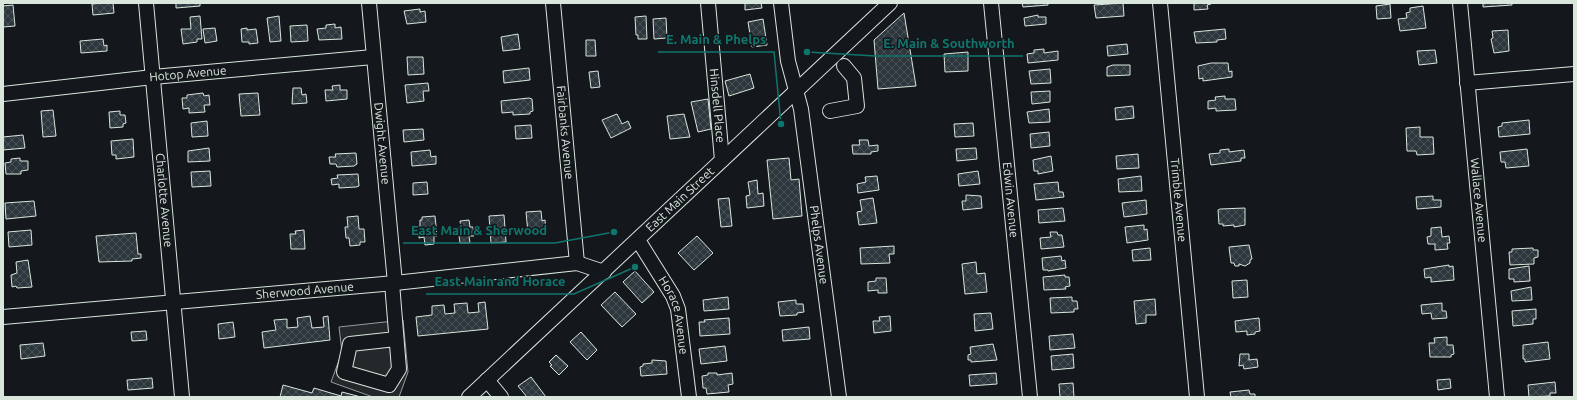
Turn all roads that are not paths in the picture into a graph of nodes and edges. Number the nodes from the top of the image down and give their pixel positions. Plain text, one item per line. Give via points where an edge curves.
1 (146, 3) edge
2 (369, 3) edge
3 (553, 3) edge
4 (708, 3) edge
5 (781, 3) edge
6 (890, 3) edge
7 (991, 3) edge
8 (1160, 3) edge
9 (1460, 3) edge
10 (373, 57) junction
11 (844, 66) dead end
12 (1574, 74) edge
13 (153, 77) junction
14 (1467, 83) junction
15 (797, 92) junction
16 (3, 94) edge
17 (830, 111) dead end
18 (722, 160) junction
19 (638, 240) junction
20 (577, 263) junction
21 (604, 272) junction
22 (393, 283) junction
23 (172, 303) junction
24 (3, 317) edge
25 (396, 339) dead end
26 (487, 380) junction
27 (182, 397) edge
28 (470, 397) edge
29 (500, 397) edge
30 (689, 397) edge
31 (839, 397) edge
32 (1030, 397) edge
33 (1196, 397) edge
34 (1498, 397) edge

1 - 13 street, Charlotte Avenue
2 - 10 street, Dwight Avenue
3 - 20 street, Fairbanks Avenue
4 - 18 street, Hinsdell Place
5 - 15 street, Phelps Avenue via 788,61
6 - 15 street, East Main Street
7 - 32 street, Edwin Avenue
8 - 33 street, Trimble Avenue
9 - 14 street, Wallace Avenue
10 - 13 street, Hotop Avenue
10 - 22 street, Dwight Avenue
11 - 17 street via 854,78 857,106
12 - 14 street
13 - 16 street, Hotop Avenue
13 - 23 street, Charlotte Avenue
14 - 34 street, Wallace Avenue
15 - 18 street, East Main Street
15 - 31 street, Phelps Avenue
18 - 19 street, East Main Street
19 - 21 street, East Main Street
19 - 30 street, Horace Avenue via 673,296 678,309
20 - 21 street, Sherwood Avenue
20 - 22 street, Sherwood Avenue
21 - 26 street, East Main Street
22 - 23 street, Sherwood Avenue
22 - 25 street, Dwight Avenue
23 - 24 street, Sherwood Avenue
23 - 27 street, Charlotte Avenue
26 - 28 street, East Main Street
26 - 29 street

